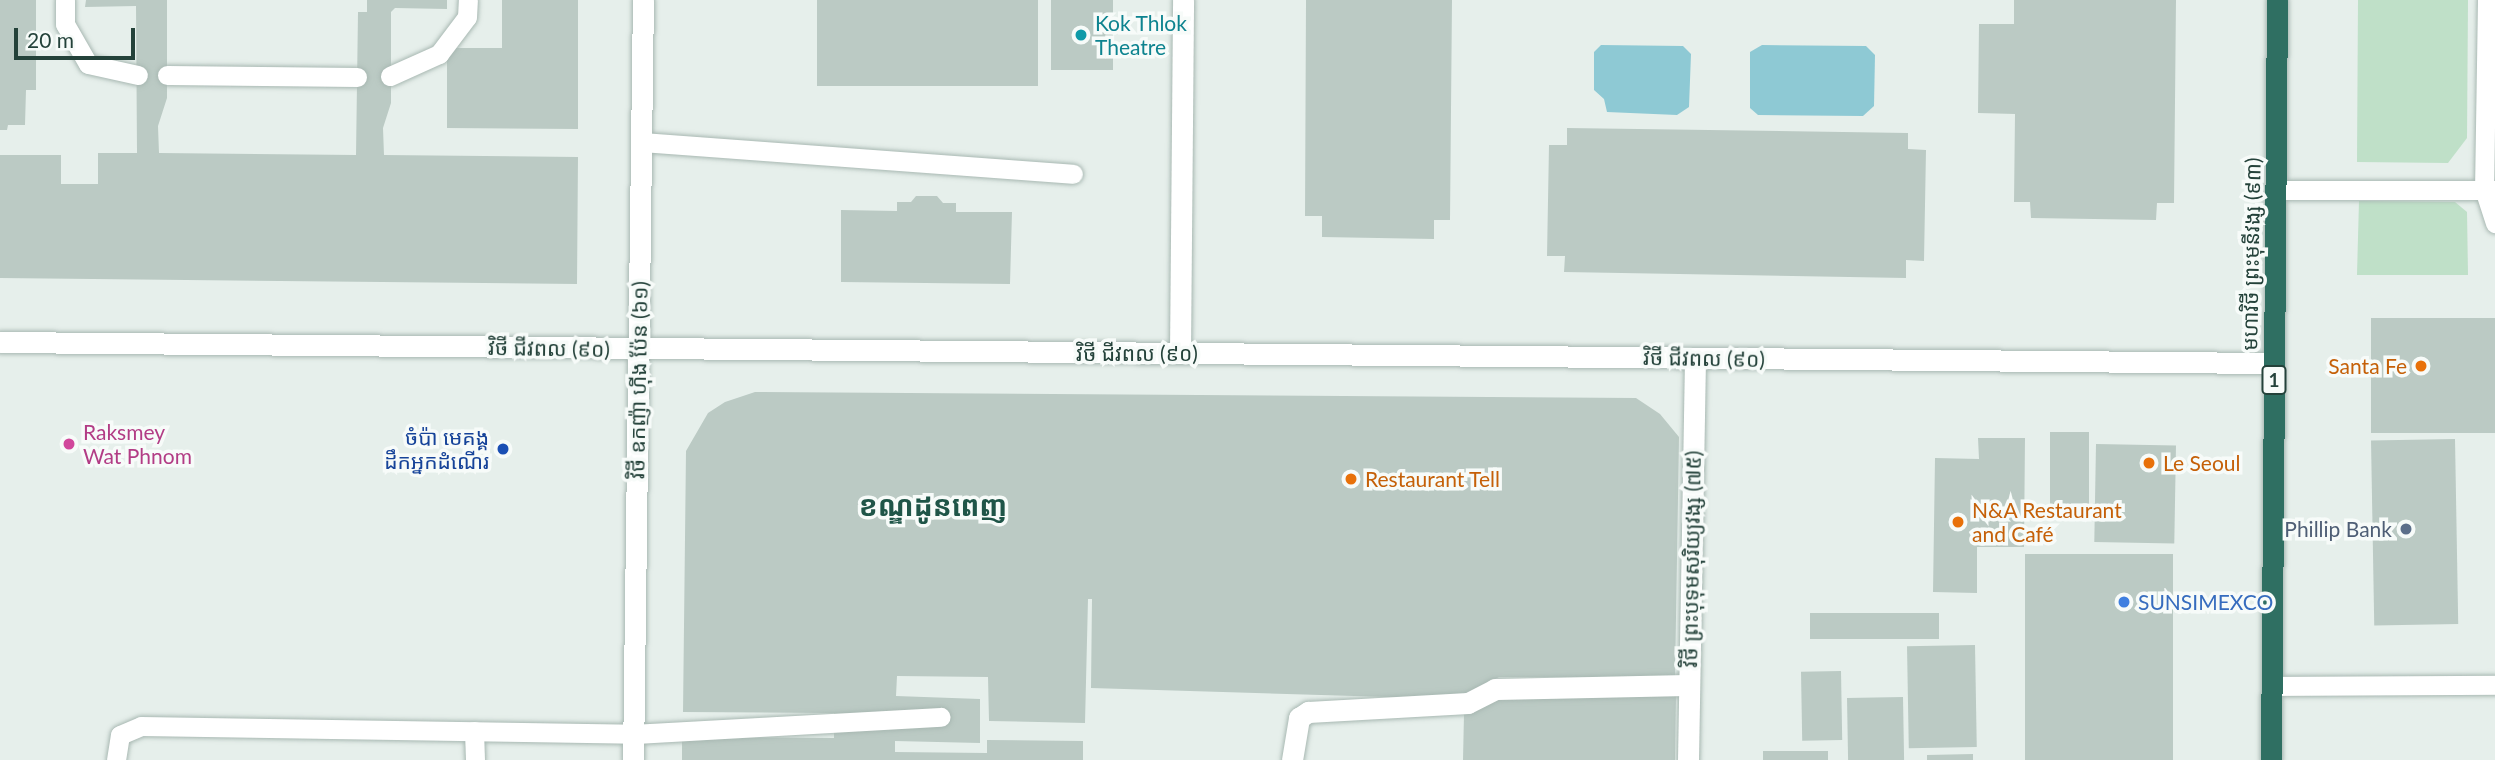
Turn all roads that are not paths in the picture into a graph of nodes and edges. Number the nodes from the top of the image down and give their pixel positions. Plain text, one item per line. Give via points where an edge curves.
1 (65, 0) edge
2 (468, 0) edge
3 (643, 0) edge
4 (1183, 0) edge
5 (2277, 0) edge
6 (2487, 0) edge
7 (138, 75) dead end
8 (167, 75) dead end
9 (390, 76) dead end
10 (357, 77) dead end
11 (641, 142) junction
12 (1073, 174) dead end
13 (2276, 190) junction
14 (2489, 190) edge
15 (2495, 223) edge
16 (0, 342) edge
17 (638, 349) junction
18 (1180, 353) junction
19 (1695, 358) junction
20 (2274, 363) junction
21 (1688, 685) junction
22 (2495, 685) edge
23 (2272, 686) junction
24 (941, 717) dead end
25 (474, 731) junction
26 (634, 734) junction
27 (116, 760) edge
28 (475, 760) edge
29 (633, 760) edge
30 (1292, 760) edge
31 (1688, 760) edge
32 (2271, 760) edge

1 - 7 lane via 65,24 88,64
2 - 9 lane via 467,17 439,54
3 - 11 street, វិថី ឧកញ៉ា ហ៊ីង ប៉ែន (៦១)
4 - 18 street
5 - 13 highway, មហាវិថី ព្រះមុនីវង្ស (៩៣) / 1
6 - 14 lane
8 - 10 lane
11 - 12 lane
11 - 17 street, វិថី ឧកញ៉ា ហ៊ីង ប៉ែន (៦១)
13 - 14 lane
13 - 20 highway, មហាវិថី ព្រះមុនីវង្ស (៩៣) / 1
14 - 15 lane
16 - 17 street, វិថី ជីវពល (៩០)
17 - 18 street, វិថី ជីវពល (៩០)
17 - 26 street, វិថី ឧកញ៉ា ហ៊ីង ប៉ែន (៦១)
18 - 19 street, វិថី ជីវពល (៩០)
19 - 20 street, វិថី ជីវពល (៩០)
19 - 21 street, វិថី ព្រះបុទុមសុរិយ្យវង្ស (៧៥)
20 - 23 highway, មហាវិថី ព្រះមុនីវង្ស (៩៣) / 1
21 - 30 street via 1495,689 1457,704 1308,712 1299,718
21 - 31 street, វិថី ព្រះបុទុមសុរិយ្យវង្ស (៧៥)
22 - 23 lane
23 - 32 highway, មហាវិថី ព្រះមុនីវង្ស (៩៣) / 1
24 - 26 lane
25 - 26 lane
25 - 27 lane via 141,726 120,735
25 - 28 lane
26 - 29 street, វិថី ឧកញ៉ា ហ៊ីង ប៉ែន (៦១)

